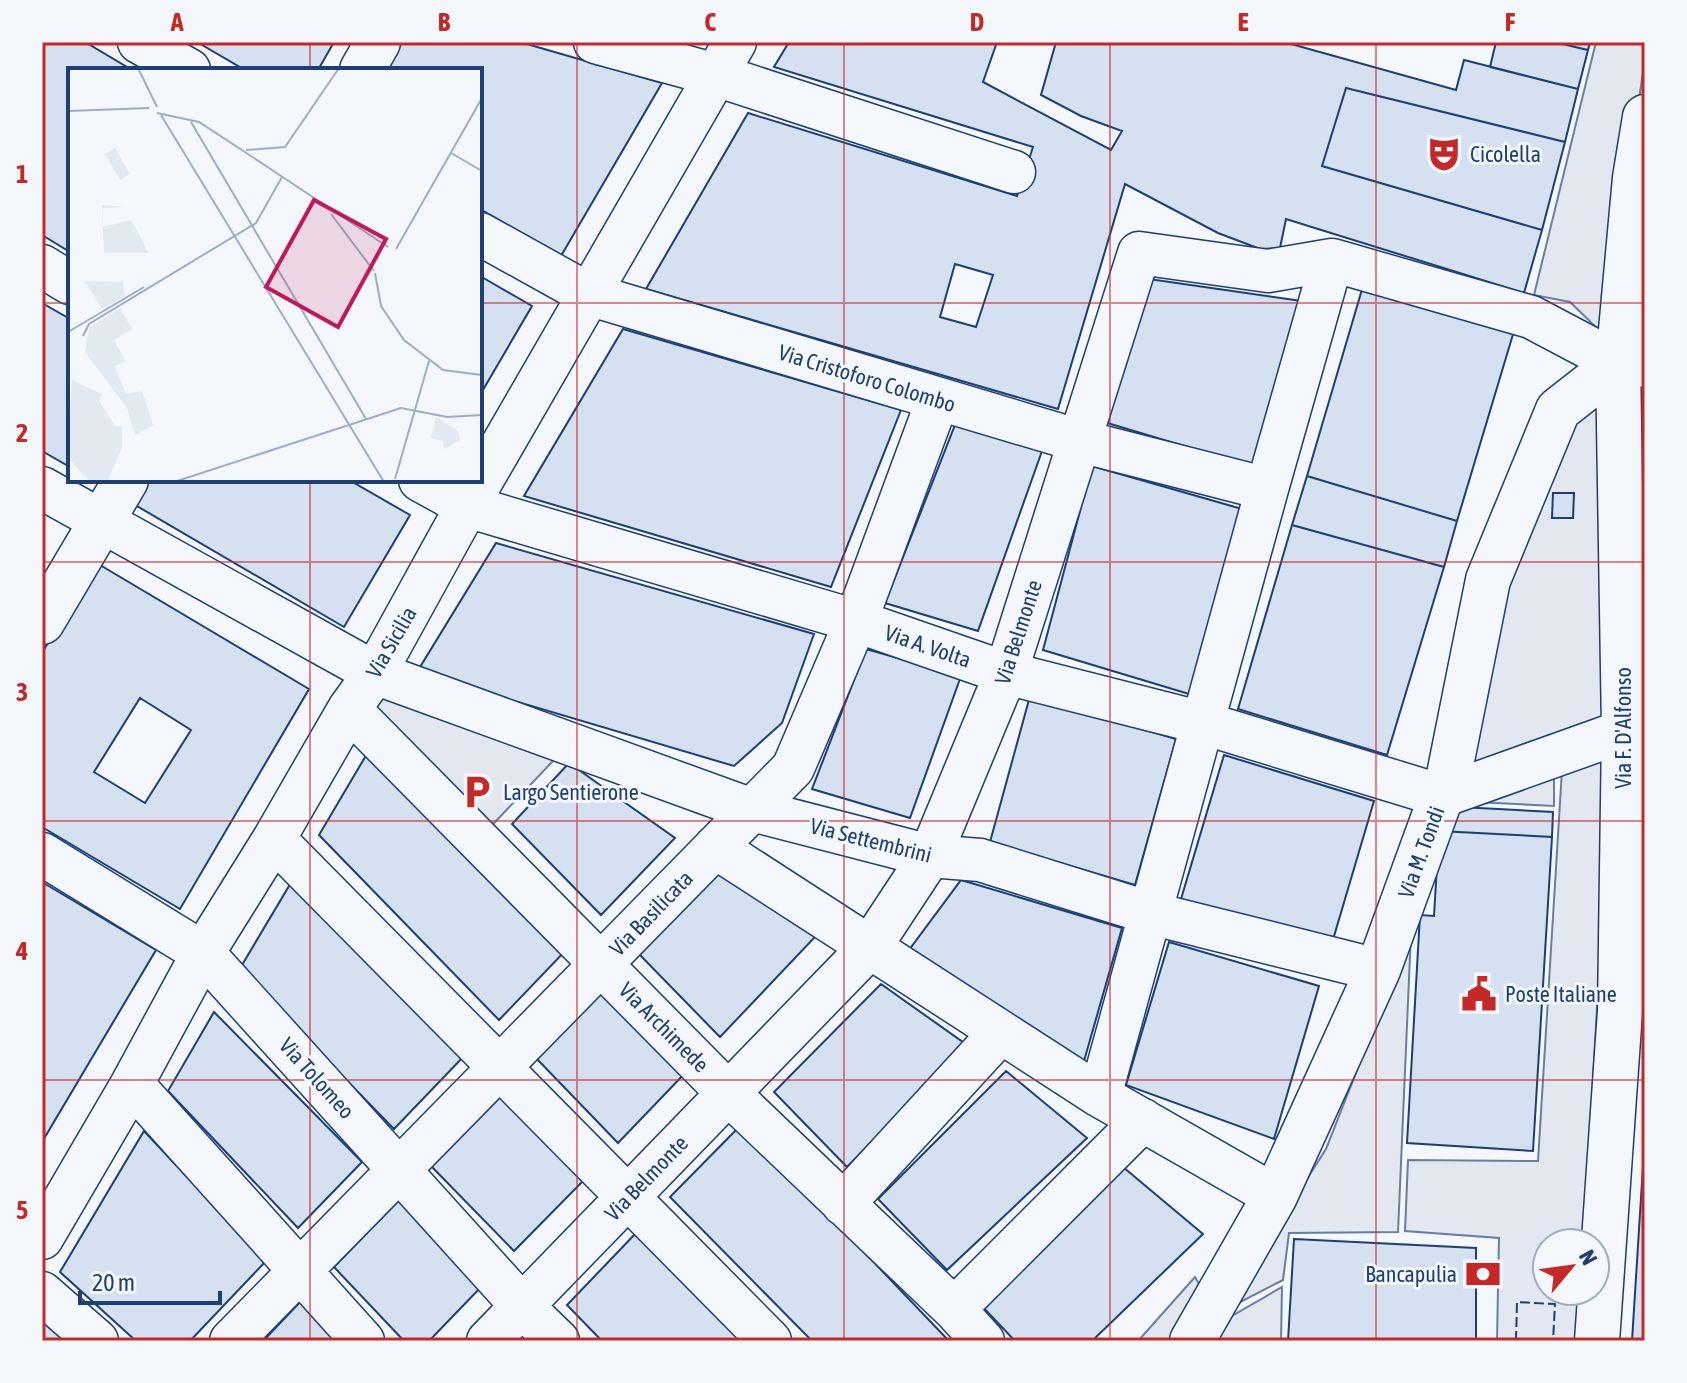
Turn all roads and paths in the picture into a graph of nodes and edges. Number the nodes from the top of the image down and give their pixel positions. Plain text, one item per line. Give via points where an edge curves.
1 (139, 42) edge
2 (378, 42) edge
3 (595, 42) edge
4 (726, 58) edge
5 (185, 68) edge
6 (363, 68) edge
7 (1645, 117) edge
8 (1014, 172) dead end
9 (1640, 179) edge
10 (482, 235) edge
11 (1332, 260) junction
12 (42, 266) edge
13 (68, 282) edge
14 (588, 294) junction
15 (1632, 365) edge
16 (938, 399) junction
17 (1080, 441) junction
18 (482, 480) edge
19 (125, 482) edge
20 (424, 482) edge
21 (481, 482) edge
22 (42, 488) edge
23 (1267, 489) junction
24 (467, 506) junction
25 (102, 523) junction
26 (856, 621) junction
27 (42, 622) edge
28 (375, 673) junction
29 (1006, 673) junction
30 (349, 709) junction
31 (1203, 723) junction
32 (1634, 731) edge
33 (1442, 796) junction
34 (752, 810) junction
35 (274, 839) junction
36 (715, 847) junction
37 (42, 854) edge
38 (930, 856) junction
39 (1150, 913) junction
40 (870, 947) junction
41 (203, 953) junction
42 (601, 964) junction
43 (1378, 970) junction
44 (1632, 1012) edge
45 (1001, 1032) junction
46 (499, 1067) junction
47 (132, 1084) junction
48 (728, 1093) junction
49 (1100, 1096) junction
50 (1143, 1120) junction
51 (400, 1169) junction
52 (628, 1196) junction
53 (1275, 1196) junction
54 (843, 1204) junction
55 (42, 1238) edge
56 (300, 1271) junction
57 (42, 1293) edge
58 (522, 1306) junction
59 (954, 1309) junction
60 (97, 1341) edge
61 (231, 1341) edge
62 (363, 1341) edge
63 (488, 1341) edge
64 (558, 1341) edge
65 (770, 1341) edge
66 (983, 1341) edge
67 (1192, 1341) edge
68 (1597, 1341) edge

1 - 5 street
2 - 6 street
3 - 4 street
4 - 8 street
4 - 14 street, Via Sicilia
7 - 9 street, Via F. D'Alfonso
9 - 15 street, Via F. D'Alfonso
10 - 14 street, Via Cristoforo Colombo
11 - 15 street, Via Belmonte via 1531,317
11 - 17 street, Via Belmonte via 1268,271 1139,253
11 - 23 street
12 - 13 street
14 - 16 street, Via Cristoforo Colombo
14 - 18 street, Via Sicilia
15 - 32 street, Via F. D'Alfonso
15 - 33 street, Via M. Tondi via 1558,410 1488,580
16 - 17 street, Via Cristoforo Colombo
16 - 26 street, Via Basilicata
17 - 23 street, Via Cristoforo Colombo
17 - 29 street, Via Belmonte
19 - 25 street
20 - 24 street, Via A. Volta
21 - 24 street, Via Sicilia
22 - 25 street, Via Settembrini
23 - 31 street
24 - 26 street, Via A. Volta
24 - 28 street, Via Sicilia
25 - 27 street
25 - 28 street, Via Settembrini
26 - 29 street, Via A. Volta
26 - 34 street, Via Basilicata via 793,768
28 - 30 street, Via Sicilia
28 - 34 street, Via Settembrini
29 - 31 street, Via A. Volta
29 - 38 street, Via Belmonte
30 - 35 street, Via Sicilia
30 - 42 street, Via Archimede
31 - 33 street, Via A. Volta
31 - 39 street
32 - 33 street
32 - 44 street, Via F. D'Alfonso
33 - 43 street, Via M. Tondi
34 - 36 street, Via Basilicata
34 - 38 street, Via Settembrini
35 - 41 street, Via Sicilia
35 - 46 street
36 - 40 street
36 - 42 street, Via Basilicata
37 - 41 street, Via Tolomeo
38 - 39 street, Via Settembrini via 980,860
38 - 40 street, Via Belmonte
39 - 43 street, Via Settembrini
39 - 49 street
40 - 45 street
40 - 48 street, Via Belmonte
41 - 47 street, Via Sicilia
41 - 51 street, Via Tolomeo
42 - 46 street, Via Basilicata
42 - 48 street, Via Archimede
43 - 53 street, Via M. Tondi
44 - 68 street, Via F. D'Alfonso
45 - 49 street
45 - 54 street
46 - 51 street, Via Basilicata
46 - 52 street
47 - 55 street, Via Sicilia
47 - 56 street
48 - 52 street, Via Belmonte
48 - 54 street, Via Archimede
49 - 50 street
50 - 53 street
50 - 59 street
51 - 56 street, Via Basilicata
51 - 58 street, Via Tolomeo
52 - 58 street, Via Belmonte
52 - 65 street
53 - 67 street, Via M. Tondi
54 - 59 street, Via Archimede
56 - 61 street, Via Basilicata
56 - 62 street
57 - 60 street
58 - 63 street, Via Belmonte
58 - 64 street, Via Tolomeo
59 - 66 street, Via Archimede

